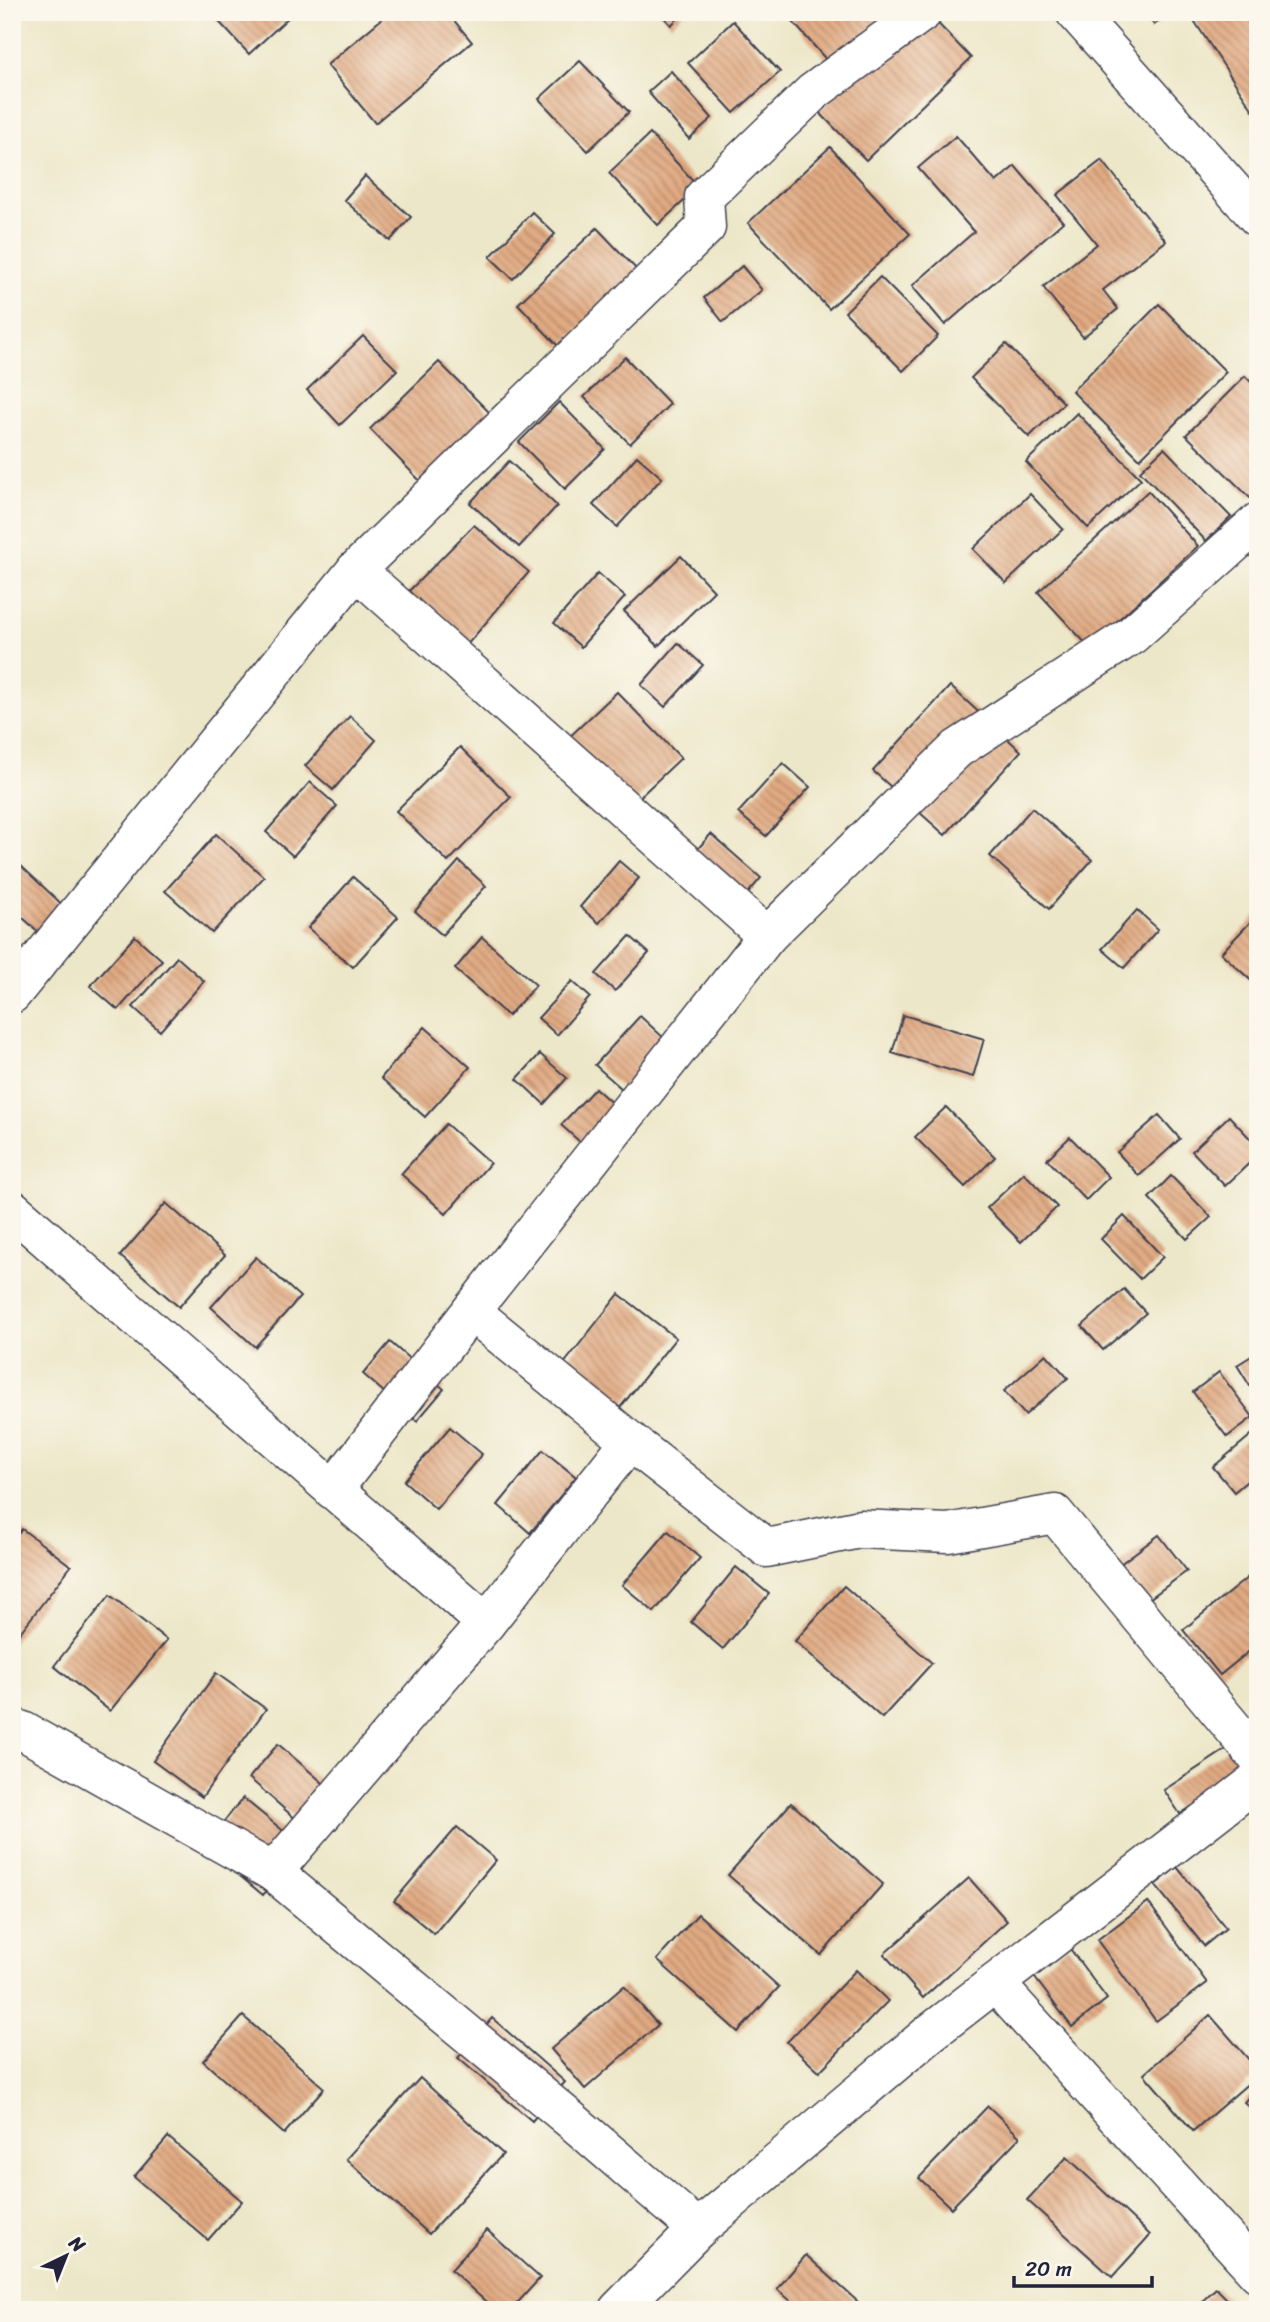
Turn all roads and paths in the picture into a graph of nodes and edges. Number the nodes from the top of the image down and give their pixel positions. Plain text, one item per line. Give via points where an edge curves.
1 (923, 12) edge
2 (1075, 12) edge
3 (1258, 218) edge
4 (1258, 522) edge
5 (356, 569) junction
6 (766, 936) junction
7 (12, 994) edge
8 (12, 1209) edge
9 (471, 1311) junction
10 (630, 1441) junction
11 (333, 1490) junction
12 (486, 1623) junction
13 (12, 1727) edge
14 (1258, 1758) edge
15 (1258, 1780) edge
16 (273, 1872) junction
17 (995, 1983) junction
18 (698, 2229) junction
19 (1258, 2273) edge
20 (618, 2310) edge

1 - 5 street via 813,92 704,197 706,227
2 - 3 street
4 - 6 street via 1132,635 957,749
5 - 6 street
5 - 7 street
6 - 9 street
8 - 11 street
9 - 10 street
9 - 11 street
10 - 12 street
10 - 14 street via 767,1548 860,1529 948,1533 1055,1514
11 - 12 street
12 - 16 street
13 - 16 street
15 - 17 street
16 - 18 street
17 - 18 street
17 - 19 street
18 - 20 street

